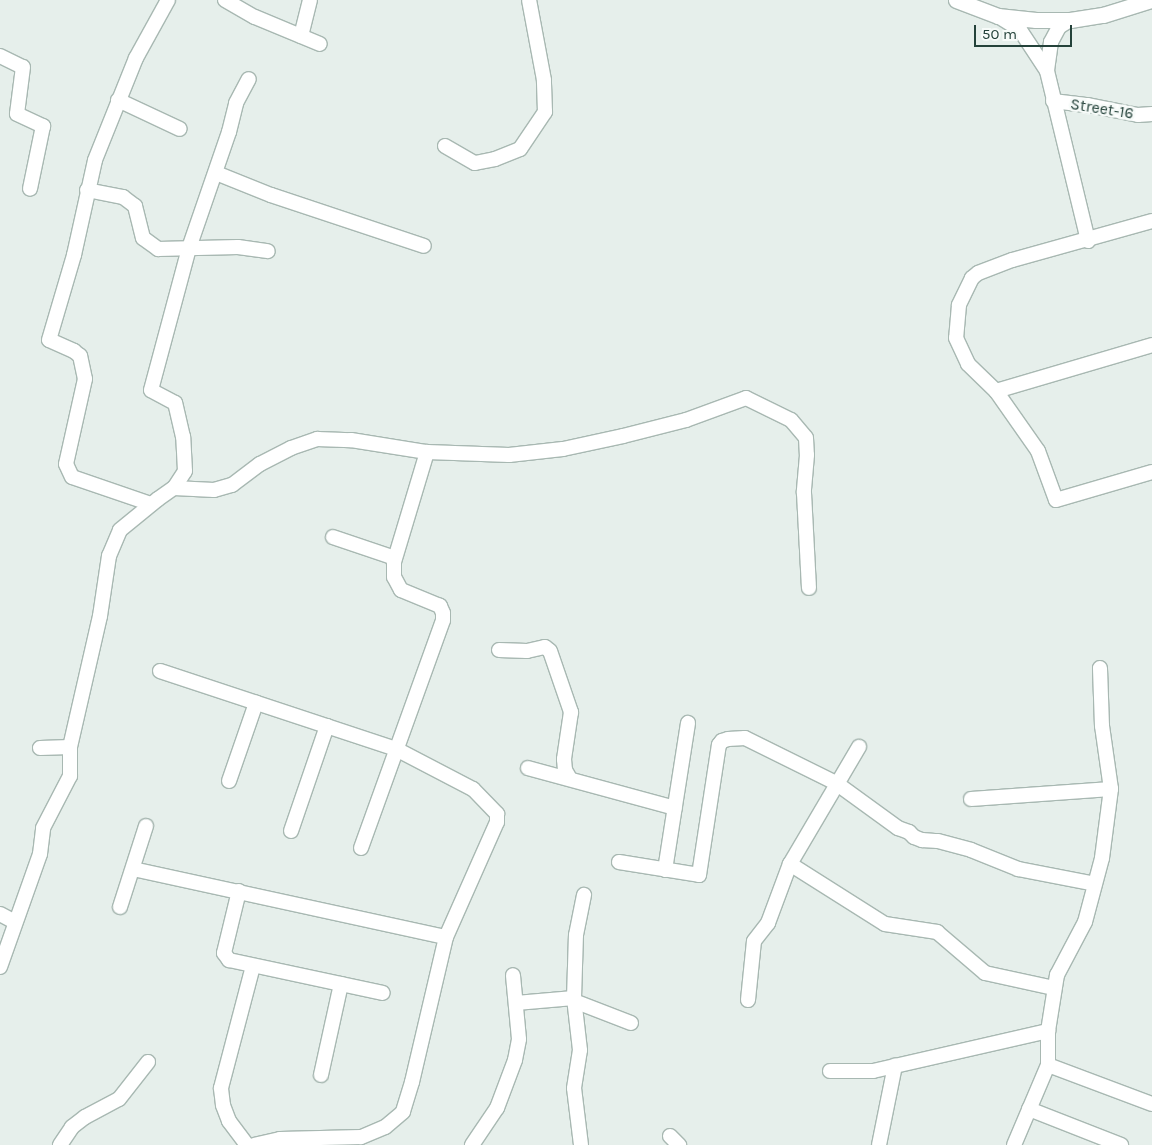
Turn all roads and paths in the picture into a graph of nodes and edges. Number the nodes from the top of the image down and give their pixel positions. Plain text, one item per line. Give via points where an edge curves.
1 (168, 0) edge
2 (225, 0) edge
3 (310, 0) edge
4 (529, 0) edge
5 (956, 0) edge
6 (1151, 0) edge
7 (998, 16) junction
8 (1070, 20) junction
9 (301, 36) junction
10 (320, 44) dead end
11 (0, 56) edge
12 (1047, 71) junction
13 (249, 79) dead end
14 (118, 100) junction
15 (1053, 101) junction
16 (1152, 114) edge
17 (180, 129) dead end
18 (446, 146) dead end
19 (216, 173) junction
20 (30, 189) dead end
21 (87, 190) junction
22 (1152, 221) edge
23 (1088, 241) junction
24 (424, 246) dead end
25 (189, 248) junction
26 (268, 251) dead end
27 (1152, 345) edge
28 (996, 391) junction
29 (427, 452) junction
30 (1152, 472) edge
31 (174, 488) junction
32 (151, 504) junction
33 (334, 537) dead end
34 (395, 558) junction
35 (809, 588) dead end
36 (499, 650) dead end
37 (1100, 668) dead end
38 (160, 671) dead end
39 (256, 703) junction
40 (688, 723) dead end
41 (327, 726) junction
42 (70, 747) junction
43 (859, 747) dead end
44 (40, 748) dead end
45 (396, 749) junction
46 (528, 768) dead end
47 (569, 777) junction
48 (229, 781) dead end
49 (836, 783) junction
50 (1111, 789) junction
51 (971, 799) dead end
52 (675, 808) junction
53 (146, 826) dead end
54 (291, 831) dead end
55 (361, 848) dead end
56 (619, 862) dead end
57 (790, 864) junction
58 (133, 869) junction
59 (665, 870) junction
60 (1095, 884) junction
61 (239, 891) junction
62 (584, 895) dead end
63 (120, 907) dead end
64 (0, 914) edge
65 (15, 922) junction
66 (446, 937) junction
67 (253, 966) junction
68 (0, 967) edge
69 (513, 975) dead end
70 (341, 984) junction
71 (1054, 988) junction
72 (383, 993) dead end
73 (574, 999) junction
74 (748, 1000) dead end
75 (516, 1003) junction
76 (631, 1023) dead end
77 (1048, 1031) junction
78 (148, 1062) dead end
79 (1048, 1065) junction
80 (895, 1066) junction
81 (830, 1071) dead end
82 (321, 1075) dead end
83 (1152, 1104) edge
84 (1029, 1109) junction
85 (60, 1145) edge
86 (247, 1145) edge
87 (255, 1145) edge
88 (472, 1145) edge
89 (581, 1145) edge
90 (880, 1145) edge
91 (1014, 1145) edge
92 (1121, 1145) edge

1 - 14 street via 136,58
2 - 9 street via 255,17
3 - 9 street
4 - 18 street via 544,80 545,112 520,149 496,159 475,163
5 - 7 street
6 - 8 street via 1103,15
7 - 8 street
7 - 12 street via 1020,30
8 - 12 street via 1059,27 1051,42
9 - 10 street
11 - 20 street via 23,67 17,114 43,126
12 - 15 street
13 - 19 street via 236,103
14 - 17 street
14 - 21 street via 94,160
15 - 16 street, Street-16 via 1138,115
15 - 23 street
19 - 24 street via 271,195
19 - 25 street
21 - 25 street via 123,197 135,206 144,238 158,249
21 - 32 street via 74,255 49,340 80,356 85,379 66,464 72,477
22 - 23 street
23 - 28 street via 1012,260 978,272 972,278 959,305 956,338 968,364
25 - 26 street via 238,247
25 - 31 street via 151,390 175,403 183,437 185,471
27 - 28 street
28 - 30 street via 1038,451 1056,500
29 - 31 street via 351,440 317,439 268,460 232,485 214,490
29 - 34 street
29 - 35 street via 510,455 563,449 686,420 746,398 791,420 806,438 804,493
31 - 32 street
32 - 42 street via 120,530 109,556 100,616
33 - 34 street
34 - 45 street via 394,577 401,590 440,606 443,613
36 - 47 street via 527,652 544,647 550,650 571,712 564,759
37 - 50 street via 1102,726
38 - 39 street
39 - 41 street
39 - 48 street
40 - 52 street
41 - 45 street
41 - 54 street
42 - 44 street
42 - 65 street via 70,776 43,828 40,854
43 - 49 street
45 - 55 street
45 - 66 street via 473,788 497,814 498,822
46 - 47 street
47 - 52 street
49 - 57 street
49 - 59 street via 745,738 722,742 699,875
49 - 60 street via 914,837 972,850 1018,869
50 - 51 street
50 - 60 street via 1102,858
52 - 59 street
53 - 58 street
56 - 59 street
57 - 71 street via 884,924 937,932 982,972
57 - 74 street via 768,923 754,941
58 - 61 street
58 - 63 street
60 - 71 street via 1084,922 1057,975
61 - 66 street
61 - 67 street via 224,952 229,960
62 - 73 street via 576,935
64 - 65 street
65 - 68 street
66 - 87 street via 403,1112 385,1127 361,1137 280,1139
67 - 70 street
67 - 86 street via 221,1088 223,1106
69 - 75 street
70 - 72 street
70 - 82 street
71 - 77 street
73 - 75 street
73 - 76 street
73 - 89 street via 580,1050 574,1088
75 - 88 street via 519,1039 515,1060 497,1108
77 - 79 street
77 - 80 street
78 - 85 street via 119,1099 72,1127
79 - 83 street
79 - 84 street
80 - 81 street via 873,1071
80 - 90 street
84 - 91 street
84 - 92 street

